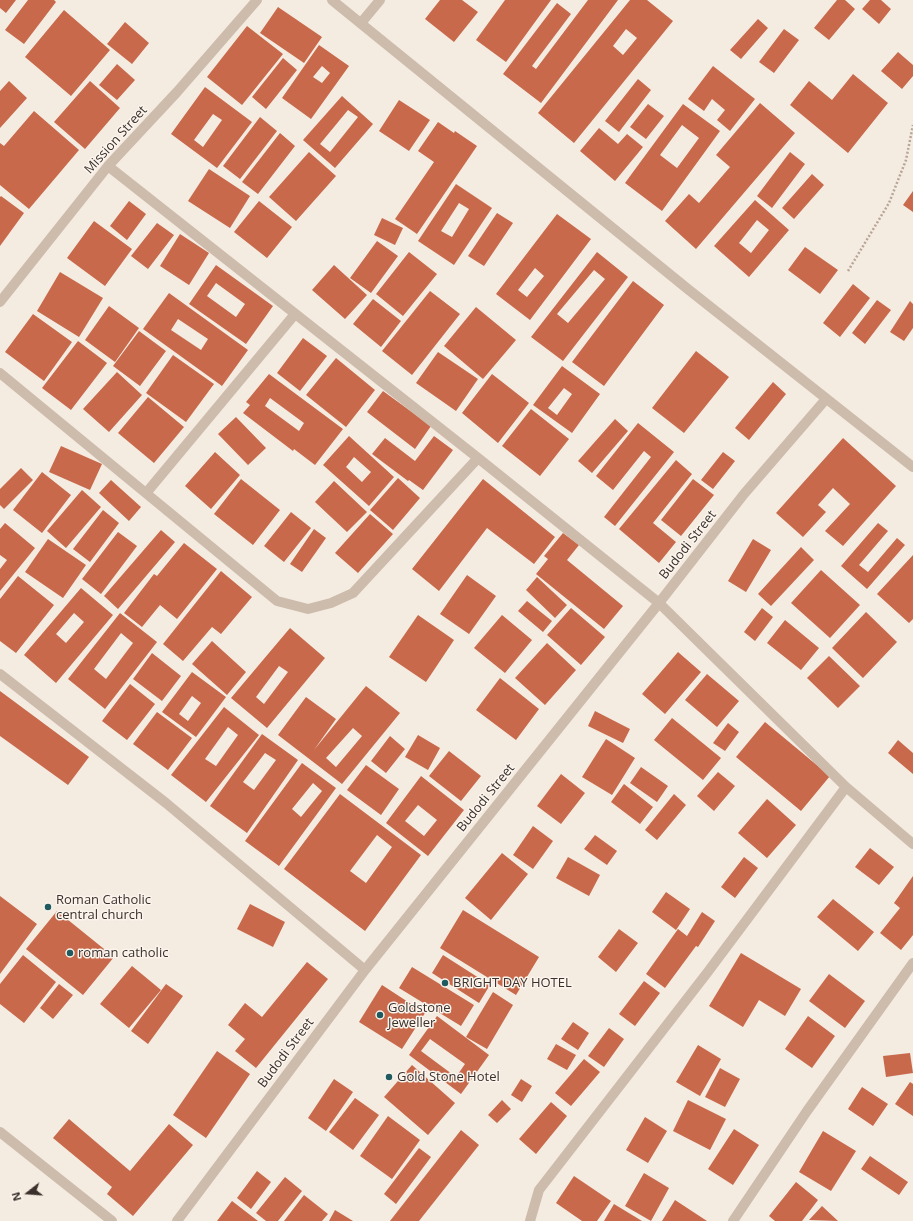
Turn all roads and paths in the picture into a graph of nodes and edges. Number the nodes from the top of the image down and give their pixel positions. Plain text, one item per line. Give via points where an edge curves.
1 (257, 0) edge
2 (332, 0) edge
3 (380, 0) edge
4 (361, 23) junction
5 (913, 125) edge
6 (108, 166) junction
7 (848, 271) dead end
8 (0, 302) edge
9 (295, 314) junction
10 (0, 373) edge
11 (826, 399) junction
12 (478, 458) junction
13 (913, 467) edge
14 (147, 492) junction
15 (659, 603) junction
16 (0, 674) edge
17 (846, 787) junction
18 (913, 844) edge
19 (913, 963) edge
20 (365, 970) junction
21 (0, 1132) edge
22 (112, 1221) edge
23 (177, 1221) edge
24 (530, 1221) edge
25 (733, 1221) edge

1 - 6 street, Mission Street
2 - 4 street
3 - 4 street
4 - 11 street
5 - 7 path via 906,160 889,203
6 - 8 street, Mission Street
6 - 9 street
9 - 12 street
9 - 14 street
10 - 14 street
11 - 13 street
11 - 15 street, Budodi Street via 744,494
12 - 14 street via 353,593 331,603 308,609 277,601
12 - 15 street
15 - 17 street
15 - 20 street, Budodi Street
16 - 20 street via 166,803
17 - 18 street
17 - 24 street via 707,973 539,1190
19 - 25 street via 807,1111
20 - 23 street, Budodi Street
21 - 22 street

